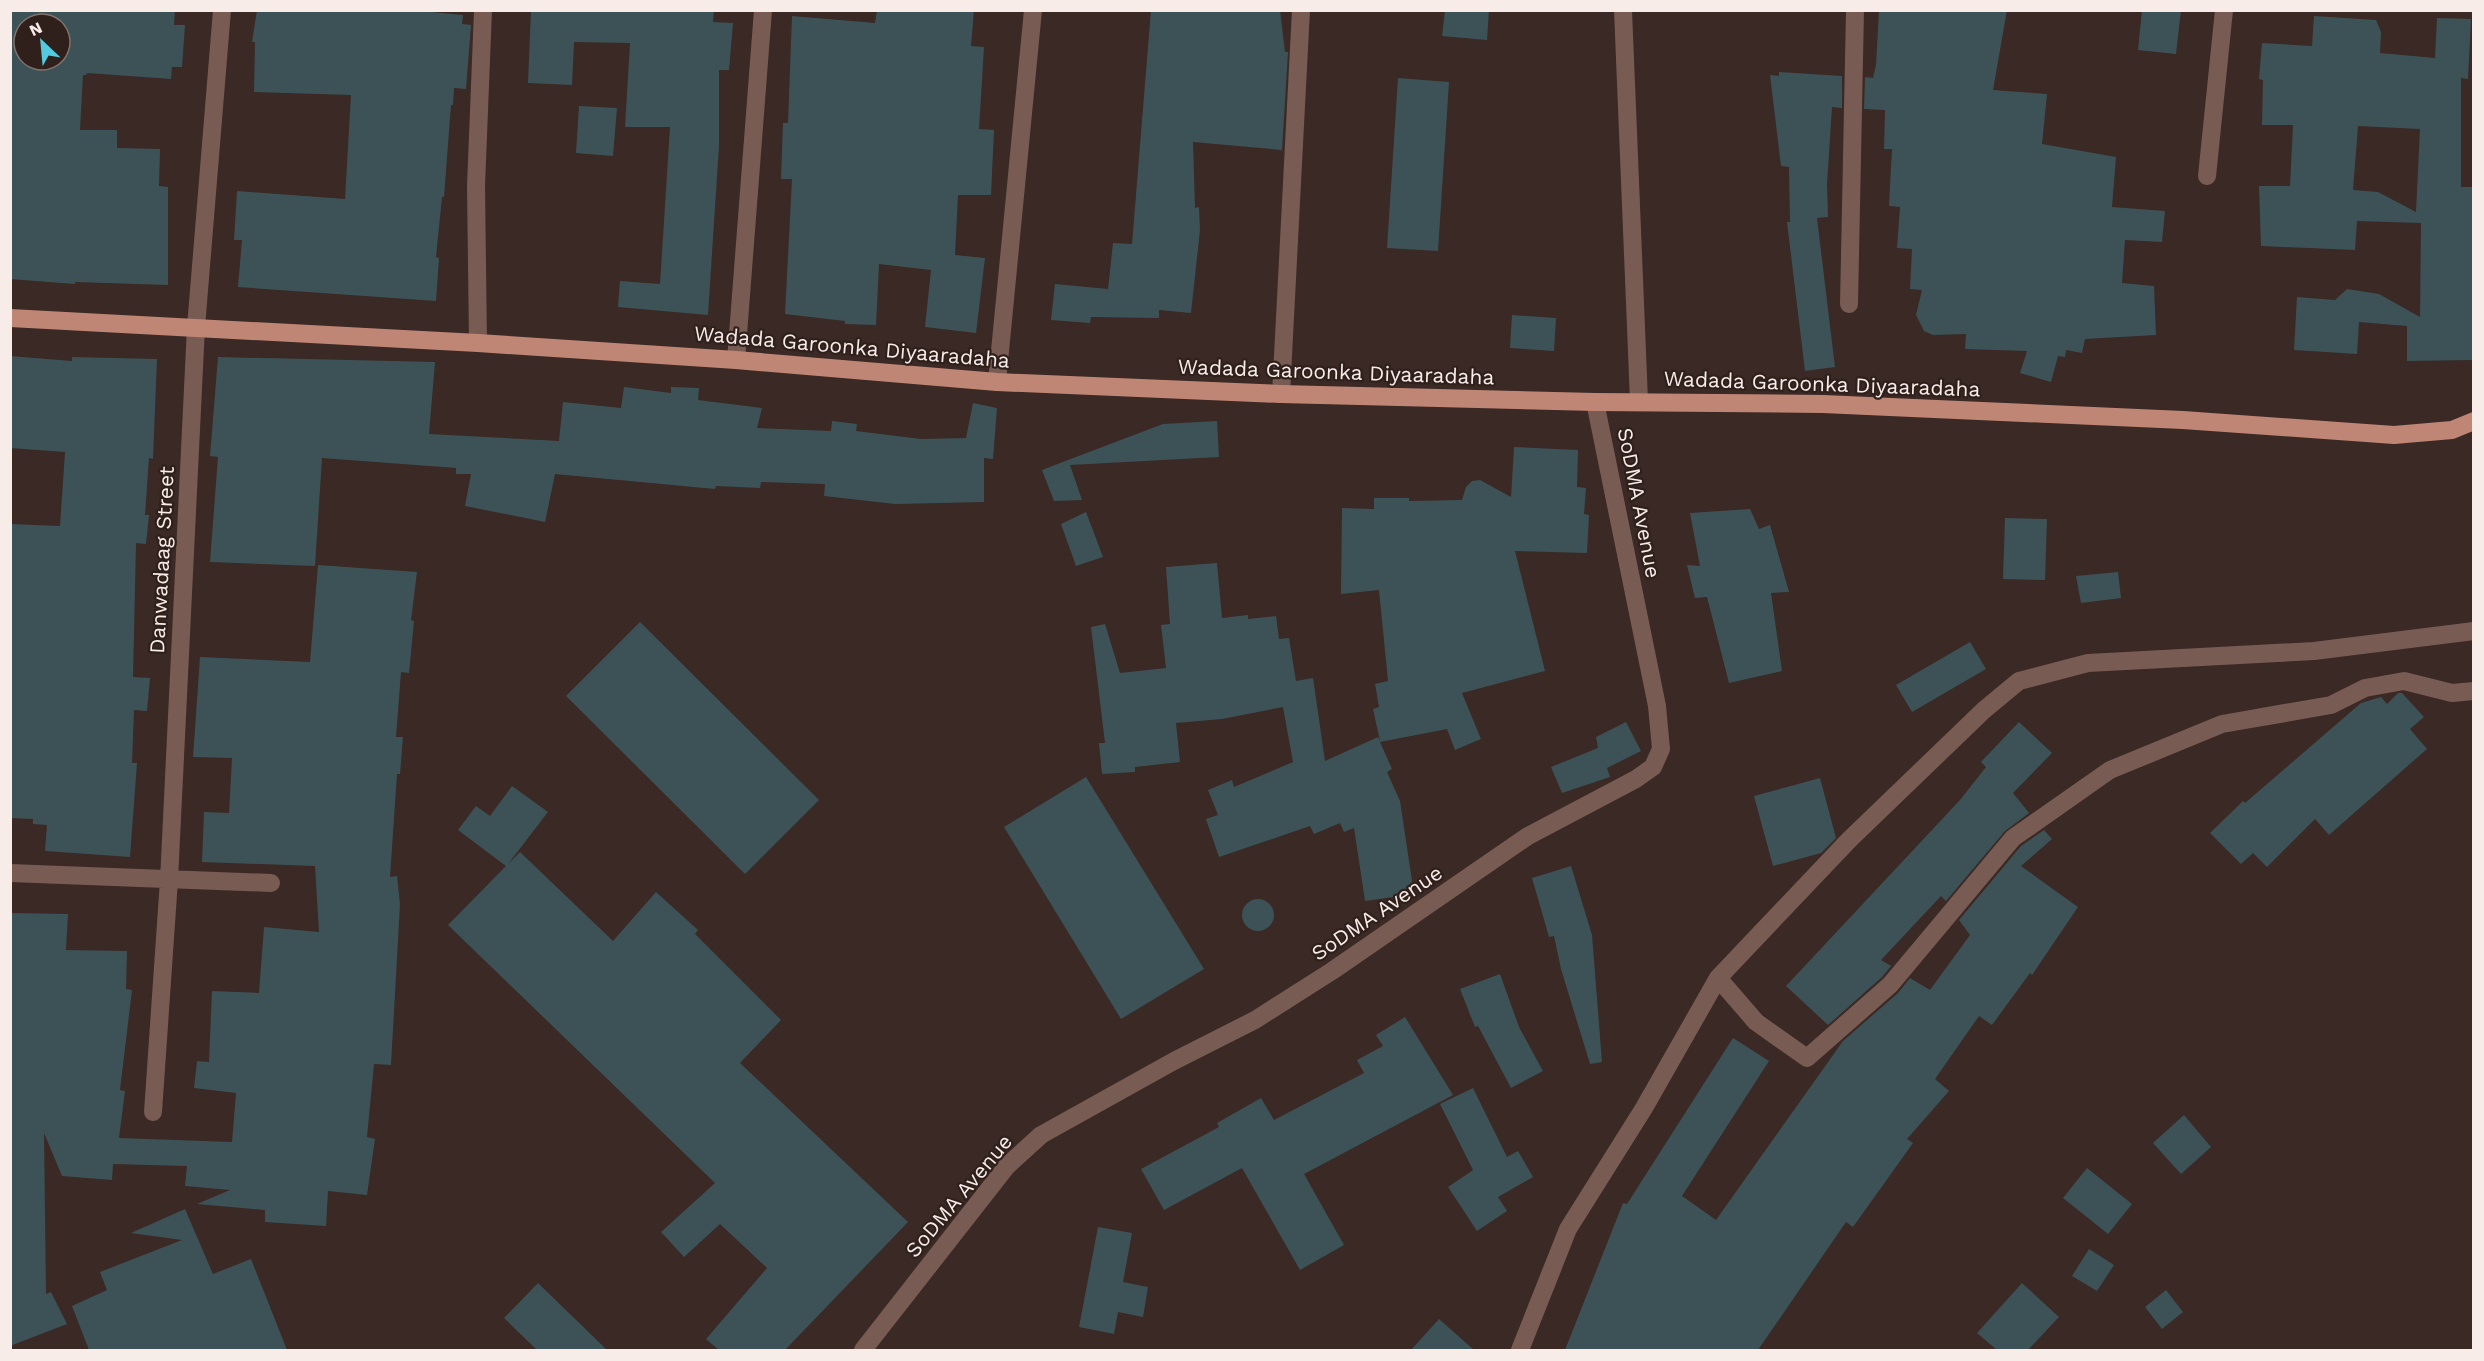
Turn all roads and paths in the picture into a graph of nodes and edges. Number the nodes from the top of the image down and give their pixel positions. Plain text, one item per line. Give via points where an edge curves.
1 (222, 10) edge
2 (483, 10) edge
3 (763, 10) edge
4 (1034, 10) edge
5 (1301, 10) edge
6 (1623, 10) edge
7 (1855, 10) edge
8 (2224, 10) edge
9 (2207, 176) dead end
10 (1849, 304) dead end
11 (10, 318) edge
12 (196, 327) junction
13 (478, 342) junction
14 (736, 360) junction
15 (997, 382) junction
16 (1281, 394) junction
17 (1639, 401) junction
18 (1595, 402) junction
19 (2474, 421) edge
20 (2474, 631) edge
21 (2474, 691) edge
22 (10, 873) edge
23 (169, 880) junction
24 (271, 883) dead end
25 (1718, 978) junction
26 (153, 1112) dead end
27 (863, 1350) edge
28 (1520, 1350) edge

1 - 12 street, Danwadaag Street
2 - 13 street via 476,186
3 - 14 street
4 - 15 street
5 - 16 street
6 - 17 street
7 - 10 street
8 - 9 street
11 - 12 main road, Wadada Garoonka Diyaaradaha
12 - 13 main road, Wadada Garoonka Diyaaradaha
12 - 23 street, Danwadaag Street
13 - 14 main road, Wadada Garoonka Diyaaradaha
14 - 15 main road, Wadada Garoonka Diyaaradaha
15 - 16 main road, Wadada Garoonka Diyaaradaha
16 - 18 main road, Wadada Garoonka Diyaaradaha
17 - 18 main road, Wadada Garoonka Diyaaradaha
17 - 19 main road, Wadada Garoonka Diyaaradaha via 1823,404 2183,420 2394,435 2451,430
18 - 27 street, SoDMA Avenue via 1657,706 1660,749 1653,767 1528,837 1255,1020 1041,1135 1008,1166
20 - 25 street via 2314,651 2088,663 2019,681 1848,840
21 - 25 street via 2452,693 2404,681 2365,688 2331,705 2222,724 2110,770 2013,838 1890,985 1806,1058 1756,1022
22 - 23 street
23 - 24 street
23 - 26 street, Danwadaag Street
25 - 28 street via 1644,1108 1568,1229

